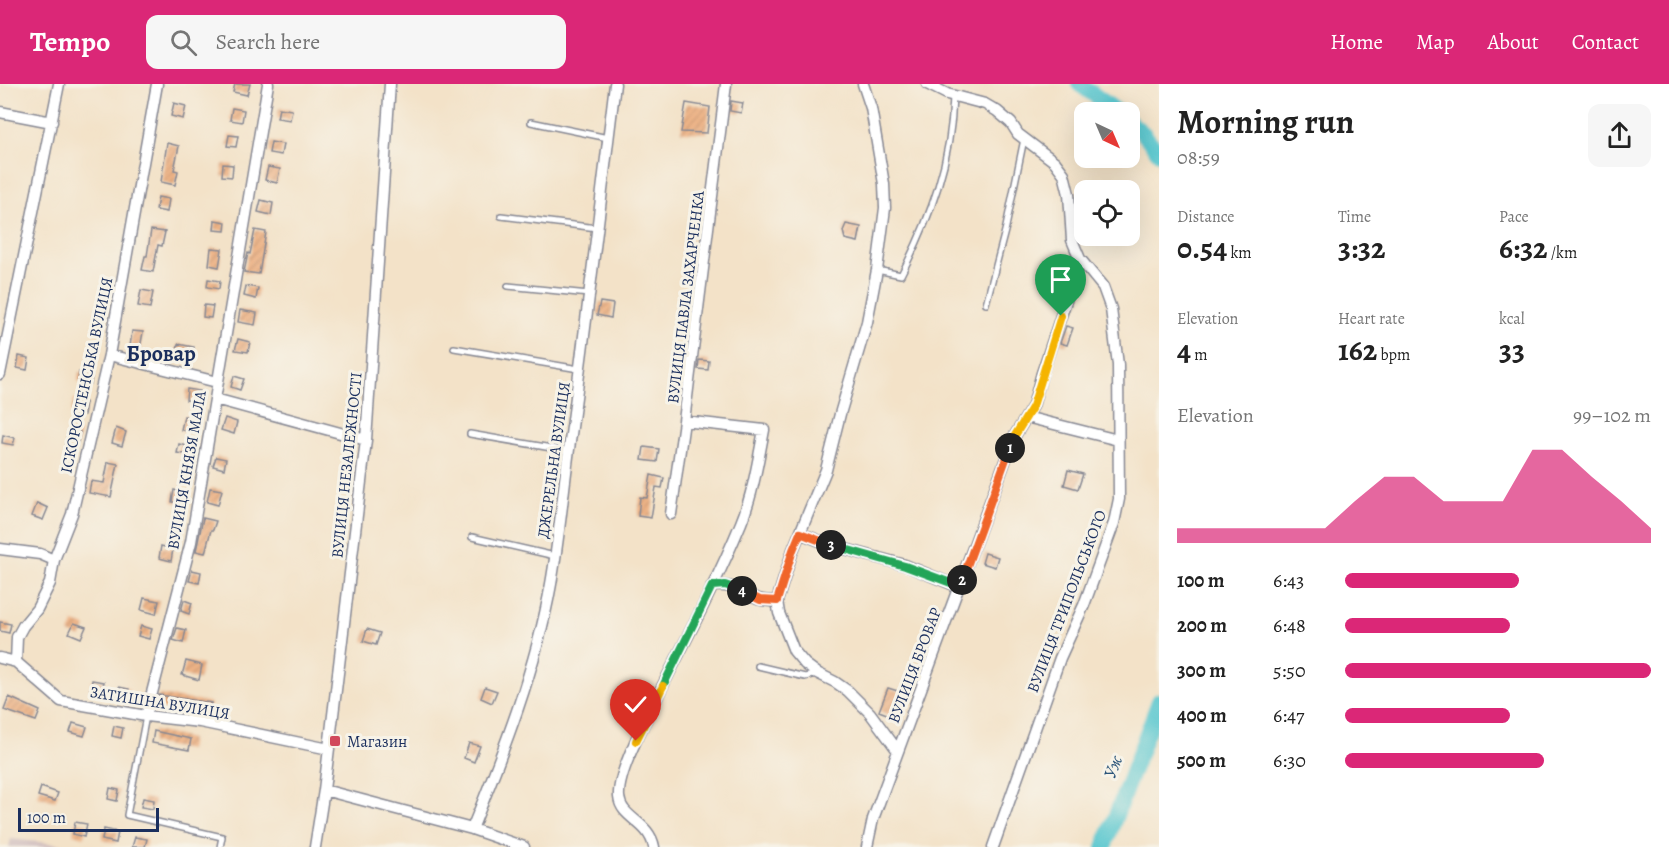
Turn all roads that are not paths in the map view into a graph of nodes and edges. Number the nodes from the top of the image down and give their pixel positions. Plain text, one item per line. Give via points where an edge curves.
1 (59, 84) edge
2 (157, 84) edge
3 (268, 84) edge
4 (390, 84) edge
5 (615, 84) edge
6 (726, 84) edge
7 (863, 84) edge
8 (927, 84) edge
9 (953, 96) junction
10 (0, 112) edge
11 (52, 122) junction
12 (531, 122) dead end
13 (608, 138) junction
14 (1024, 139) junction
15 (501, 216) dead end
16 (598, 229) junction
17 (1080, 259) junction
18 (877, 270) junction
19 (508, 286) dead end
20 (590, 294) junction
21 (987, 304) dead end
22 (4, 335) edge
23 (453, 348) dead end
24 (109, 355) junction
25 (580, 369) junction
26 (0, 374) edge
27 (217, 382) junction
28 (214, 399) junction
29 (1026, 417) junction
30 (684, 421) junction
31 (470, 434) dead end
32 (366, 440) junction
33 (1118, 440) junction
34 (569, 451) junction
35 (670, 514) dead end
36 (800, 533) junction
37 (472, 537) dead end
38 (0, 549) edge
39 (555, 556) junction
40 (54, 560) junction
41 (712, 586) junction
42 (959, 586) junction
43 (777, 601) junction
44 (0, 658) edge
45 (16, 662) junction
46 (758, 666) dead end
47 (818, 673) junction
48 (146, 716) junction
49 (329, 749) junction
50 (898, 751) junction
51 (324, 790) junction
52 (472, 829) junction
53 (220, 847) edge
54 (315, 847) edge
55 (524, 847) edge
56 (654, 847) edge
57 (867, 847) edge
58 (993, 847) edge

1 - 11 street
2 - 24 street, ІСКОРОСТЕНСЬКА ВУЛИЦЯ
3 - 27 street, ВУЛИЦЯ КНЯЗЯ МАЛА
4 - 32 street, ВУЛИЦЯ НЕЗАЛЕЖНОСТІ
5 - 13 street, ДЖЕРЕЛЬНА ВУЛИЦЯ
6 - 30 street, ВУЛИЦЯ ПАВЛА ЗАХАРЧЕНКА
7 - 18 street via 884,184
8 - 9 street
9 - 14 street via 997,111
9 - 18 lane via 947,156 919,240 901,275
10 - 11 street
11 - 22 street
12 - 13 lane
13 - 16 street, ДЖЕРЕЛЬНА ВУЛИЦЯ
14 - 17 street via 1055,162 1064,174 1072,240
14 - 21 lane
15 - 16 lane
16 - 20 street, ДЖЕРЕЛЬНА ВУЛИЦЯ
17 - 29 street, ВУЛИЦЯ БРОВАР via 1033,406
17 - 33 street, ВУЛИЦЯ ТРИПОЛЬСЬКОГО via 1103,287 1111,309 1118,365
18 - 36 street via 867,322 826,470
19 - 20 lane
20 - 25 street, ДЖЕРЕЛЬНА ВУЛИЦЯ
22 - 26 street
23 - 25 lane
24 - 27 street
24 - 40 street, ІСКОРОСТЕНСЬКА ВУЛИЦЯ via 72,514
25 - 34 street, ДЖЕРЕЛЬНА ВУЛИЦЯ
27 - 28 street, ВУЛИЦЯ КНЯЗЯ МАЛА
28 - 32 street
28 - 48 street, ВУЛИЦЯ КНЯЗЯ МАЛА via 191,542
29 - 33 street
29 - 42 street, ВУЛИЦЯ БРОВАР via 1014,437
30 - 35 street, ВУЛИЦЯ ПАВЛА ЗАХАРЧЕНКА
30 - 41 street via 764,430 751,495
31 - 34 lane
32 - 49 street, ВУЛИЦЯ НЕЗАЛЕЖНОСТІ
33 - 58 street, ВУЛИЦЯ ТРИПОЛЬСЬКОГО via 1119,499 1114,522 1060,658
34 - 39 street, ДЖЕРЕЛЬНА ВУЛИЦЯ
36 - 42 street
36 - 43 street
37 - 39 lane
38 - 40 street
39 - 52 street, ДЖЕРЕЛЬНА ВУЛИЦЯ via 522,696
40 - 45 street, ІСКОРОСТЕНСЬКА ВУЛИЦЯ via 50,583 17,637
41 - 43 street via 725,585 760,600
41 - 56 street via 621,780 622,809 649,833
42 - 50 street, ВУЛИЦЯ БРОВАР
43 - 47 street via 794,651
44 - 45 street, ЗАТИШНА ВУЛИЦЯ
45 - 48 street, ЗАТИШНА ВУЛИЦЯ via 61,701
46 - 47 lane via 805,677
47 - 50 street via 848,691
48 - 49 street, ЗАТИШНА ВУЛИЦЯ via 200,722
48 - 53 lane via 127,815 222,837
49 - 51 street, ВУЛИЦЯ НЕЗАЛЕЖНОСТІ
50 - 57 street, ВУЛИЦЯ БРОВАР
51 - 52 street
51 - 54 street, ВУЛИЦЯ НЕЗАЛЕЖНОСТІ
52 - 55 street

